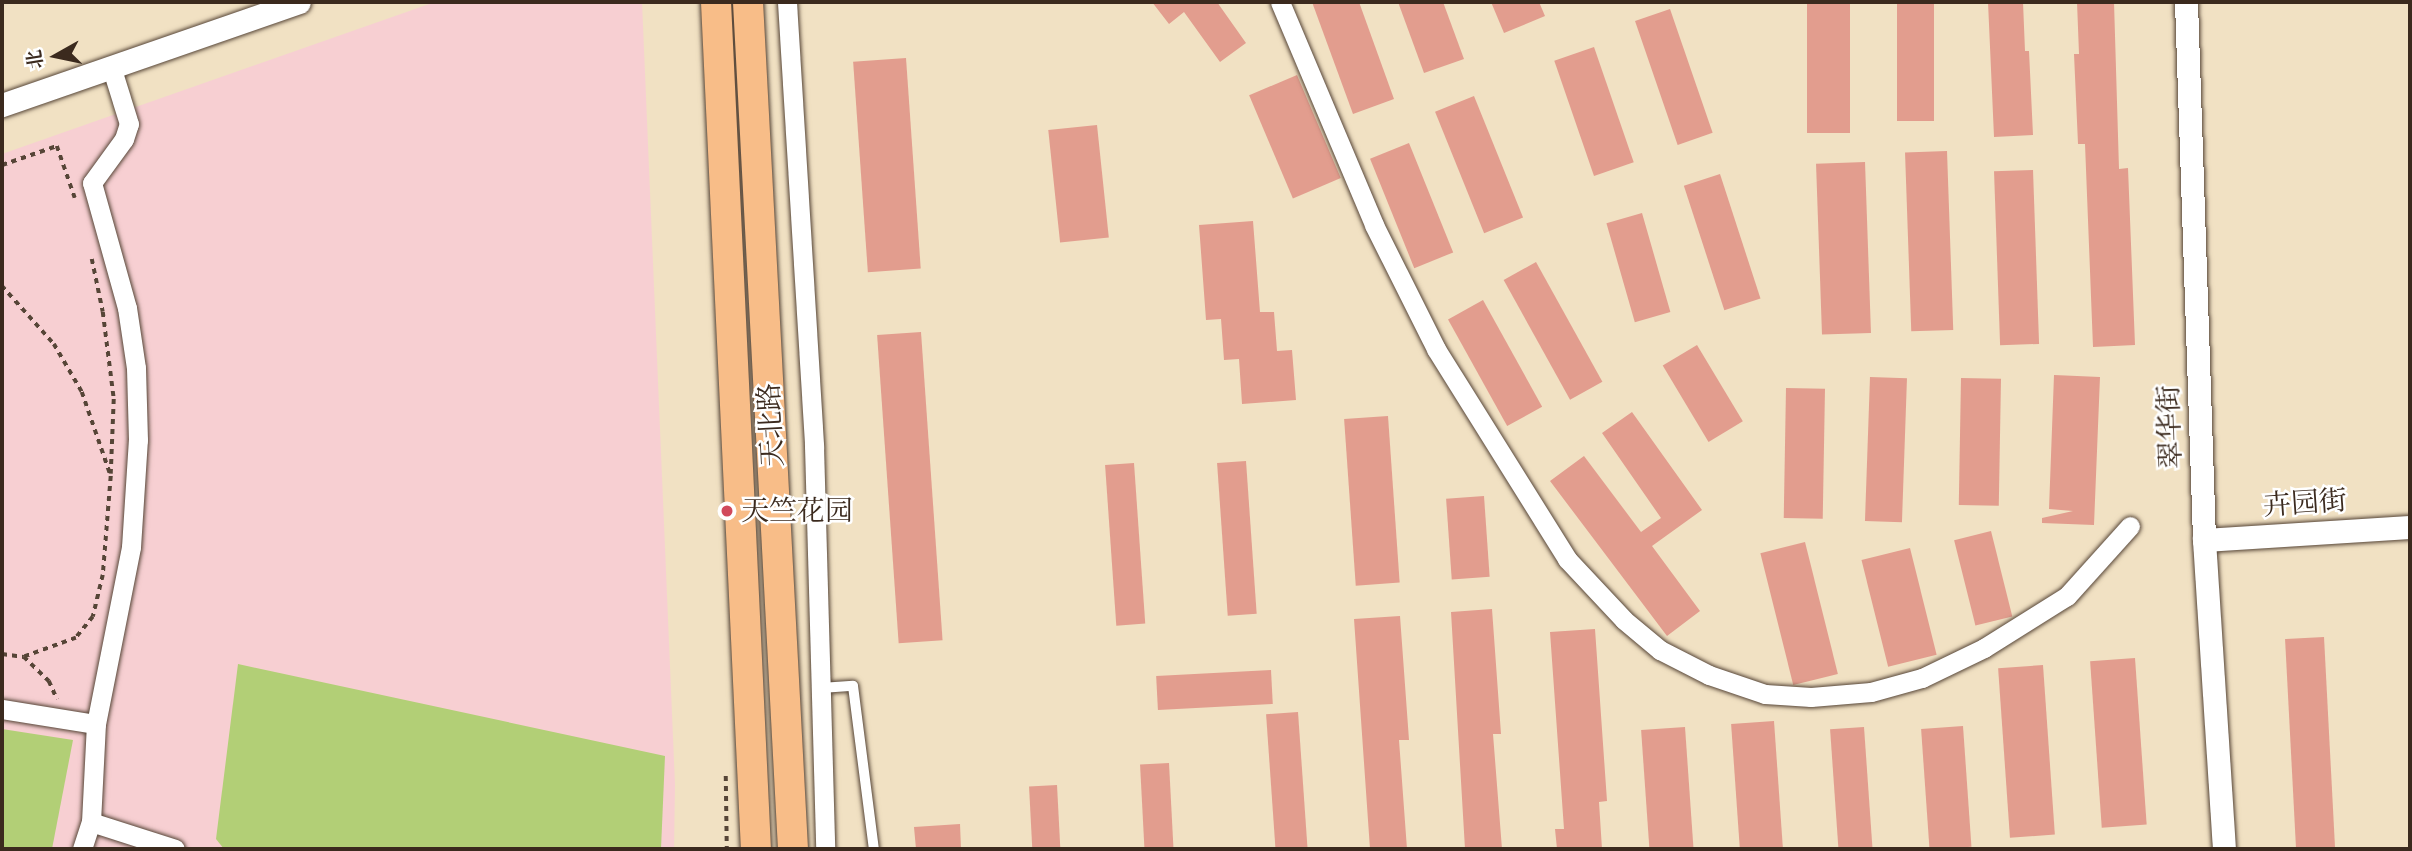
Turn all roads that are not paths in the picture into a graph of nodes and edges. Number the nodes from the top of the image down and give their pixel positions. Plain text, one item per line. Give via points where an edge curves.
1 (299, 2) edge
2 (716, 2) edge
3 (748, 2) edge
4 (787, 2) edge
5 (1280, 2) edge
6 (2186, 2) edge
7 (111, 66) junction
8 (2, 105) edge
9 (2130, 526) dead end
10 (2410, 527) edge
11 (2203, 540) junction
12 (821, 688) junction
13 (2, 709) edge
14 (96, 724) junction
15 (91, 822) junction
16 (82, 849) edge
17 (175, 849) edge
18 (756, 849) edge
19 (793, 849) edge
20 (825, 849) edge
21 (874, 849) edge
22 (2224, 849) edge

1 - 7 street
2 - 18 main road, 天北路
3 - 19 main road, 天北路
4 - 12 street via 814,446
5 - 9 street via 1374,225 1436,349 1567,559 1624,621 1660,650 1709,675 1765,694 1811,697 1871,692 1922,678 1984,648 2057,603
6 - 11 street, 翠华街
7 - 8 street
7 - 14 street via 129,124 124,139 92,183 127,308 136,369 138,440 131,547
10 - 11 street, 卉园街
11 - 22 street, 翠华街
12 - 20 street
12 - 21 lane via 853,686
13 - 14 street
14 - 15 street
15 - 16 street
15 - 17 street

